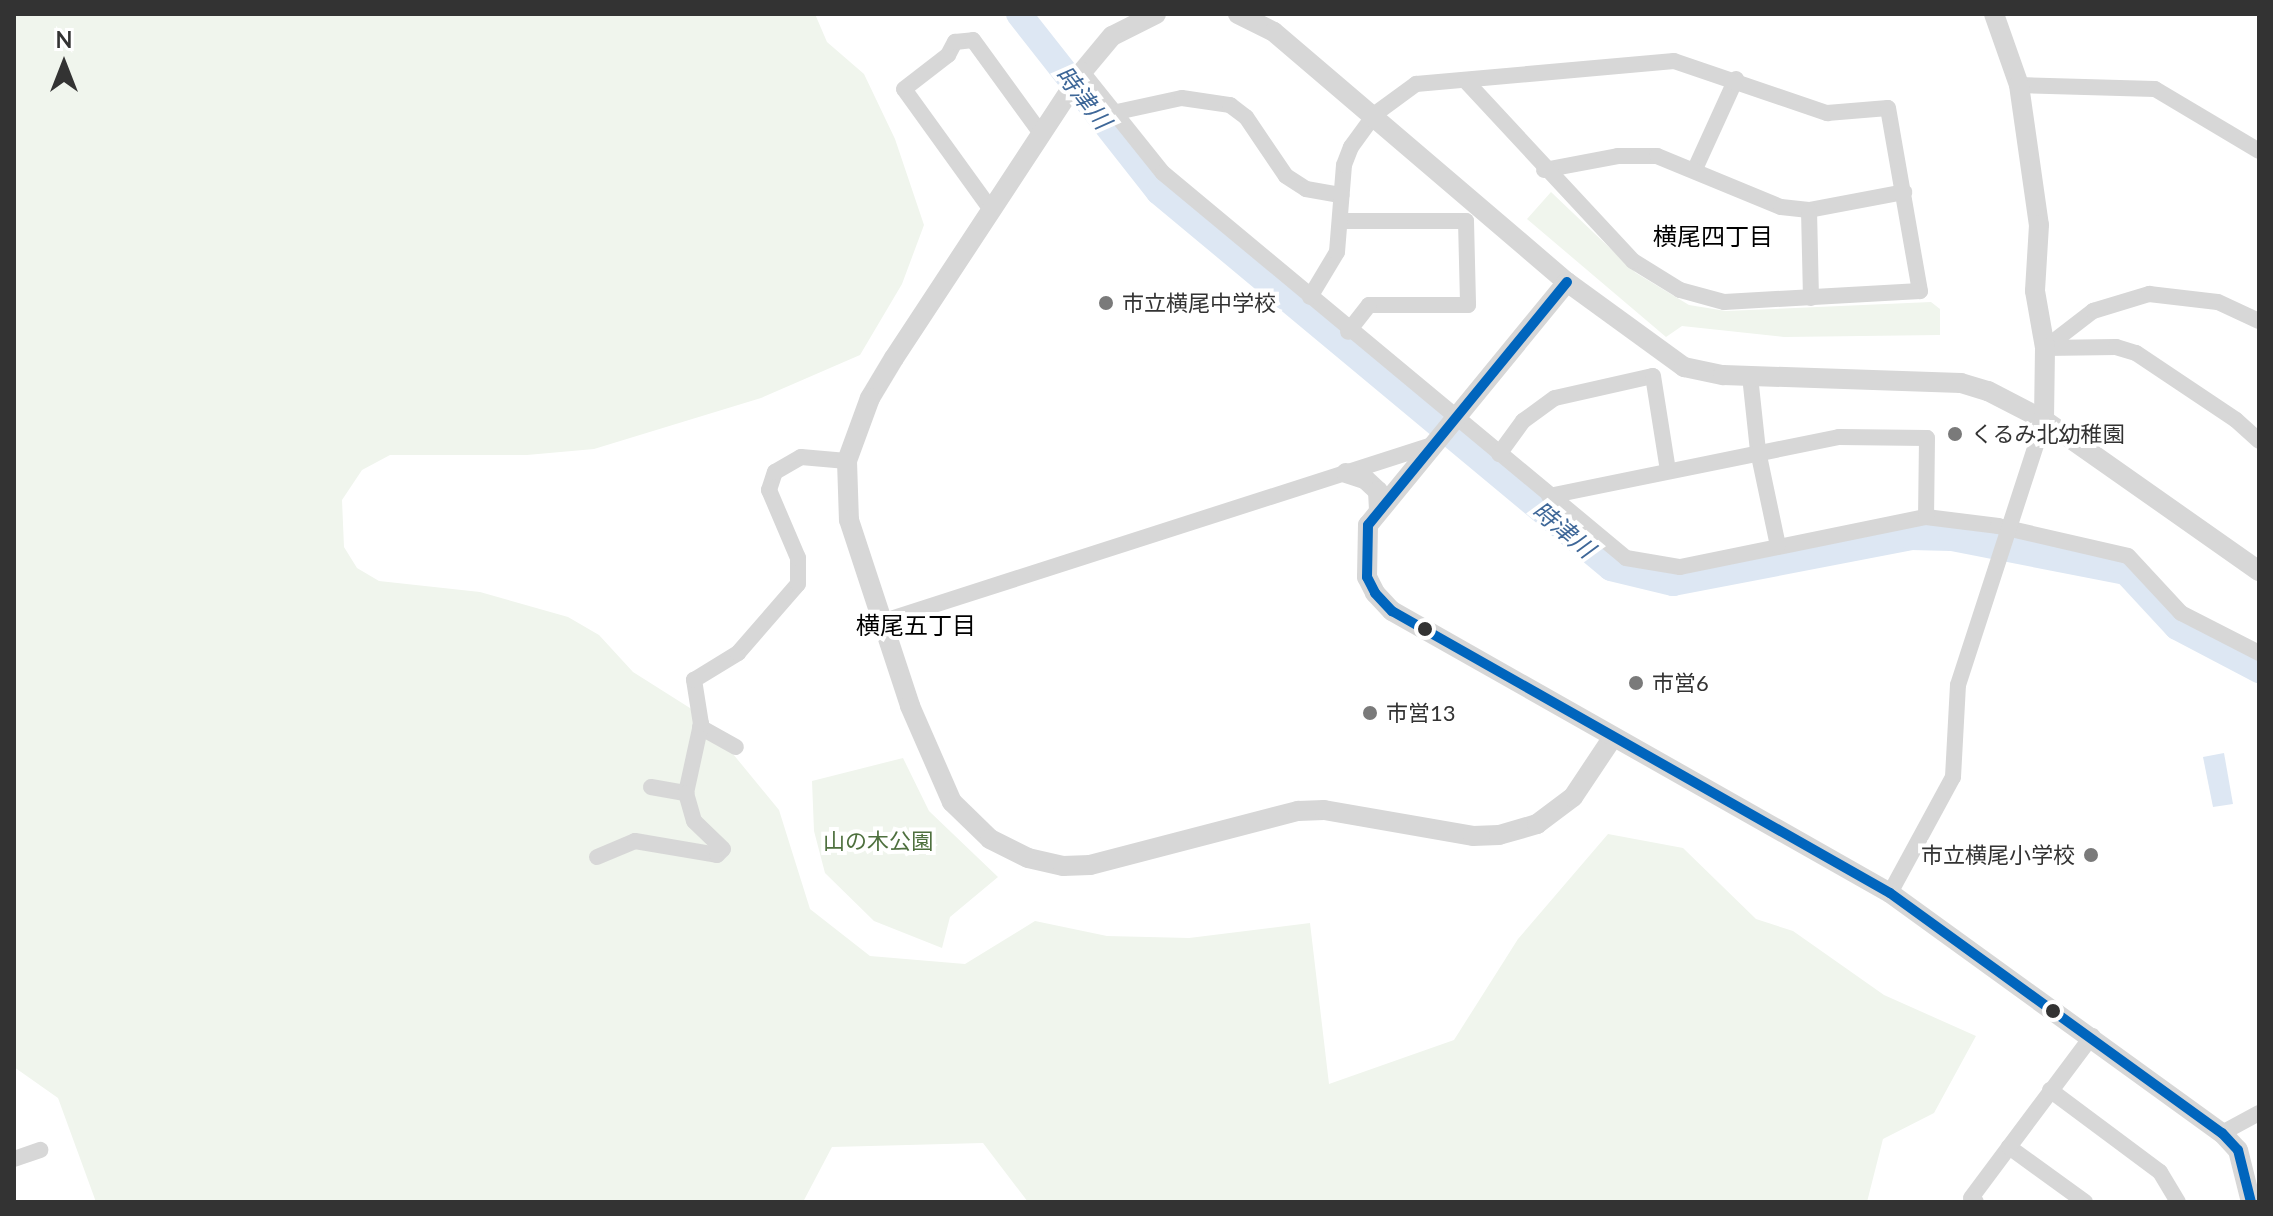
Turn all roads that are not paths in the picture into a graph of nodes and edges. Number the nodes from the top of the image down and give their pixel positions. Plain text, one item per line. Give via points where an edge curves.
1 (1156, 14) edge
2 (1238, 14) edge
3 (1994, 14) edge
4 (1082, 72) junction
5 (1736, 79) junction
6 (1466, 81) junction
7 (2019, 85) junction
8 (1117, 112) junction
9 (1375, 114) junction
10 (1042, 135) junction
11 (2259, 151) edge
12 (1695, 169) junction
13 (1544, 170) junction
14 (1904, 192) junction
15 (1341, 195) junction
16 (1809, 210) junction
17 (992, 211) junction
18 (1340, 221) junction
19 (1567, 282) junction
20 (1310, 297) junction
21 (1811, 298) junction
22 (2259, 321) edge
23 (1348, 332) junction
24 (2045, 348) junction
25 (1750, 376) junction
26 (1454, 416) junction
27 (2044, 420) junction
28 (2259, 441) edge
29 (1429, 446) junction
30 (1758, 451) junction
31 (1499, 454) junction
32 (847, 461) junction
33 (1668, 471) junction
34 (1346, 473) junction
35 (1549, 496) junction
36 (1379, 509) junction
37 (1926, 517) junction
38 (2010, 532) junction
39 (1778, 546) junction
40 (2259, 571) edge
41 (881, 622) junction
42 (2259, 653) edge
43 (700, 727) junction
44 (1613, 737) junction
45 (736, 747) dead end
46 (651, 787) dead end
47 (686, 793) junction
48 (597, 857) dead end
49 (1890, 893) junction
50 (2092, 1036) junction
51 (2050, 1090) junction
52 (2259, 1113) edge
53 (2222, 1133) junction
54 (2009, 1147) junction
55 (40, 1150) dead end
56 (14, 1159) edge
57 (1976, 1202) edge
58 (2085, 1202) edge
59 (2178, 1202) edge
60 (2251, 1202) edge

1 - 4 street via 1112,36
2 - 9 street via 1274,32
3 - 7 street
4 - 8 street
4 - 10 street
5 - 6 street via 1674,61
5 - 12 street
5 - 14 street via 1827,113 1888,108
6 - 9 street via 1416,84
6 - 13 street
7 - 11 street via 2155,89
7 - 24 street via 2039,225 2035,291
8 - 15 street via 1182,98 1230,105 1246,117 1286,176 1306,189
8 - 20 street via 1163,173
9 - 15 street via 1351,147
9 - 19 street
10 - 17 street
10 - 17 street via 973,40 955,42 948,55 904,89
12 - 13 street via 1657,156 1618,156
12 - 16 street via 1781,207
13 - 21 street via 1633,261 1680,290 1724,302
14 - 16 street
14 - 21 street via 1920,291
15 - 18 street
16 - 21 street
17 - 32 street via 870,398
18 - 20 street via 1337,252
18 - 23 street via 1466,221 1468,305 1369,305
19 - 25 street via 1684,367
19 - 26 street
20 - 23 street
22 - 24 street via 2218,302 2149,294 2093,311
23 - 26 street
24 - 27 street
24 - 28 street via 2116,347 2136,353
25 - 27 street via 1961,383 2011,400
25 - 30 street
26 - 29 street
26 - 31 street
27 - 38 street
27 - 40 street
29 - 34 street
29 - 36 street
30 - 33 street
30 - 37 street via 1839,437 1927,438
30 - 39 street
31 - 33 street via 1523,421 1555,398 1653,376
31 - 35 street
32 - 41 street via 849,520
32 - 43 street via 801,457 775,472 769,490 798,558 798,584 738,653 697,675
33 - 35 street
34 - 36 street via 1365,479 1378,491
34 - 41 street
35 - 39 street via 1626,558 1652,566 1680,567
36 - 44 street via 1368,525 1367,577 1392,611
37 - 38 street
37 - 39 street
38 - 42 street via 2128,556 2181,613
38 - 49 street via 1958,685 1953,777
41 - 44 street via 937,778 954,807 990,839 1028,858 1063,866 1090,865 1298,811 1324,810 1473,836 1520,831 1573,797
43 - 45 street
43 - 47 street
44 - 49 street
46 - 47 street
47 - 48 street via 694,821 723,849 717,855 635,841
49 - 50 street
50 - 51 street
50 - 53 street
51 - 54 street
51 - 59 street via 2160,1172
52 - 53 street
53 - 60 street via 2238,1150
54 - 57 street via 1971,1198
54 - 58 street
55 - 56 street

